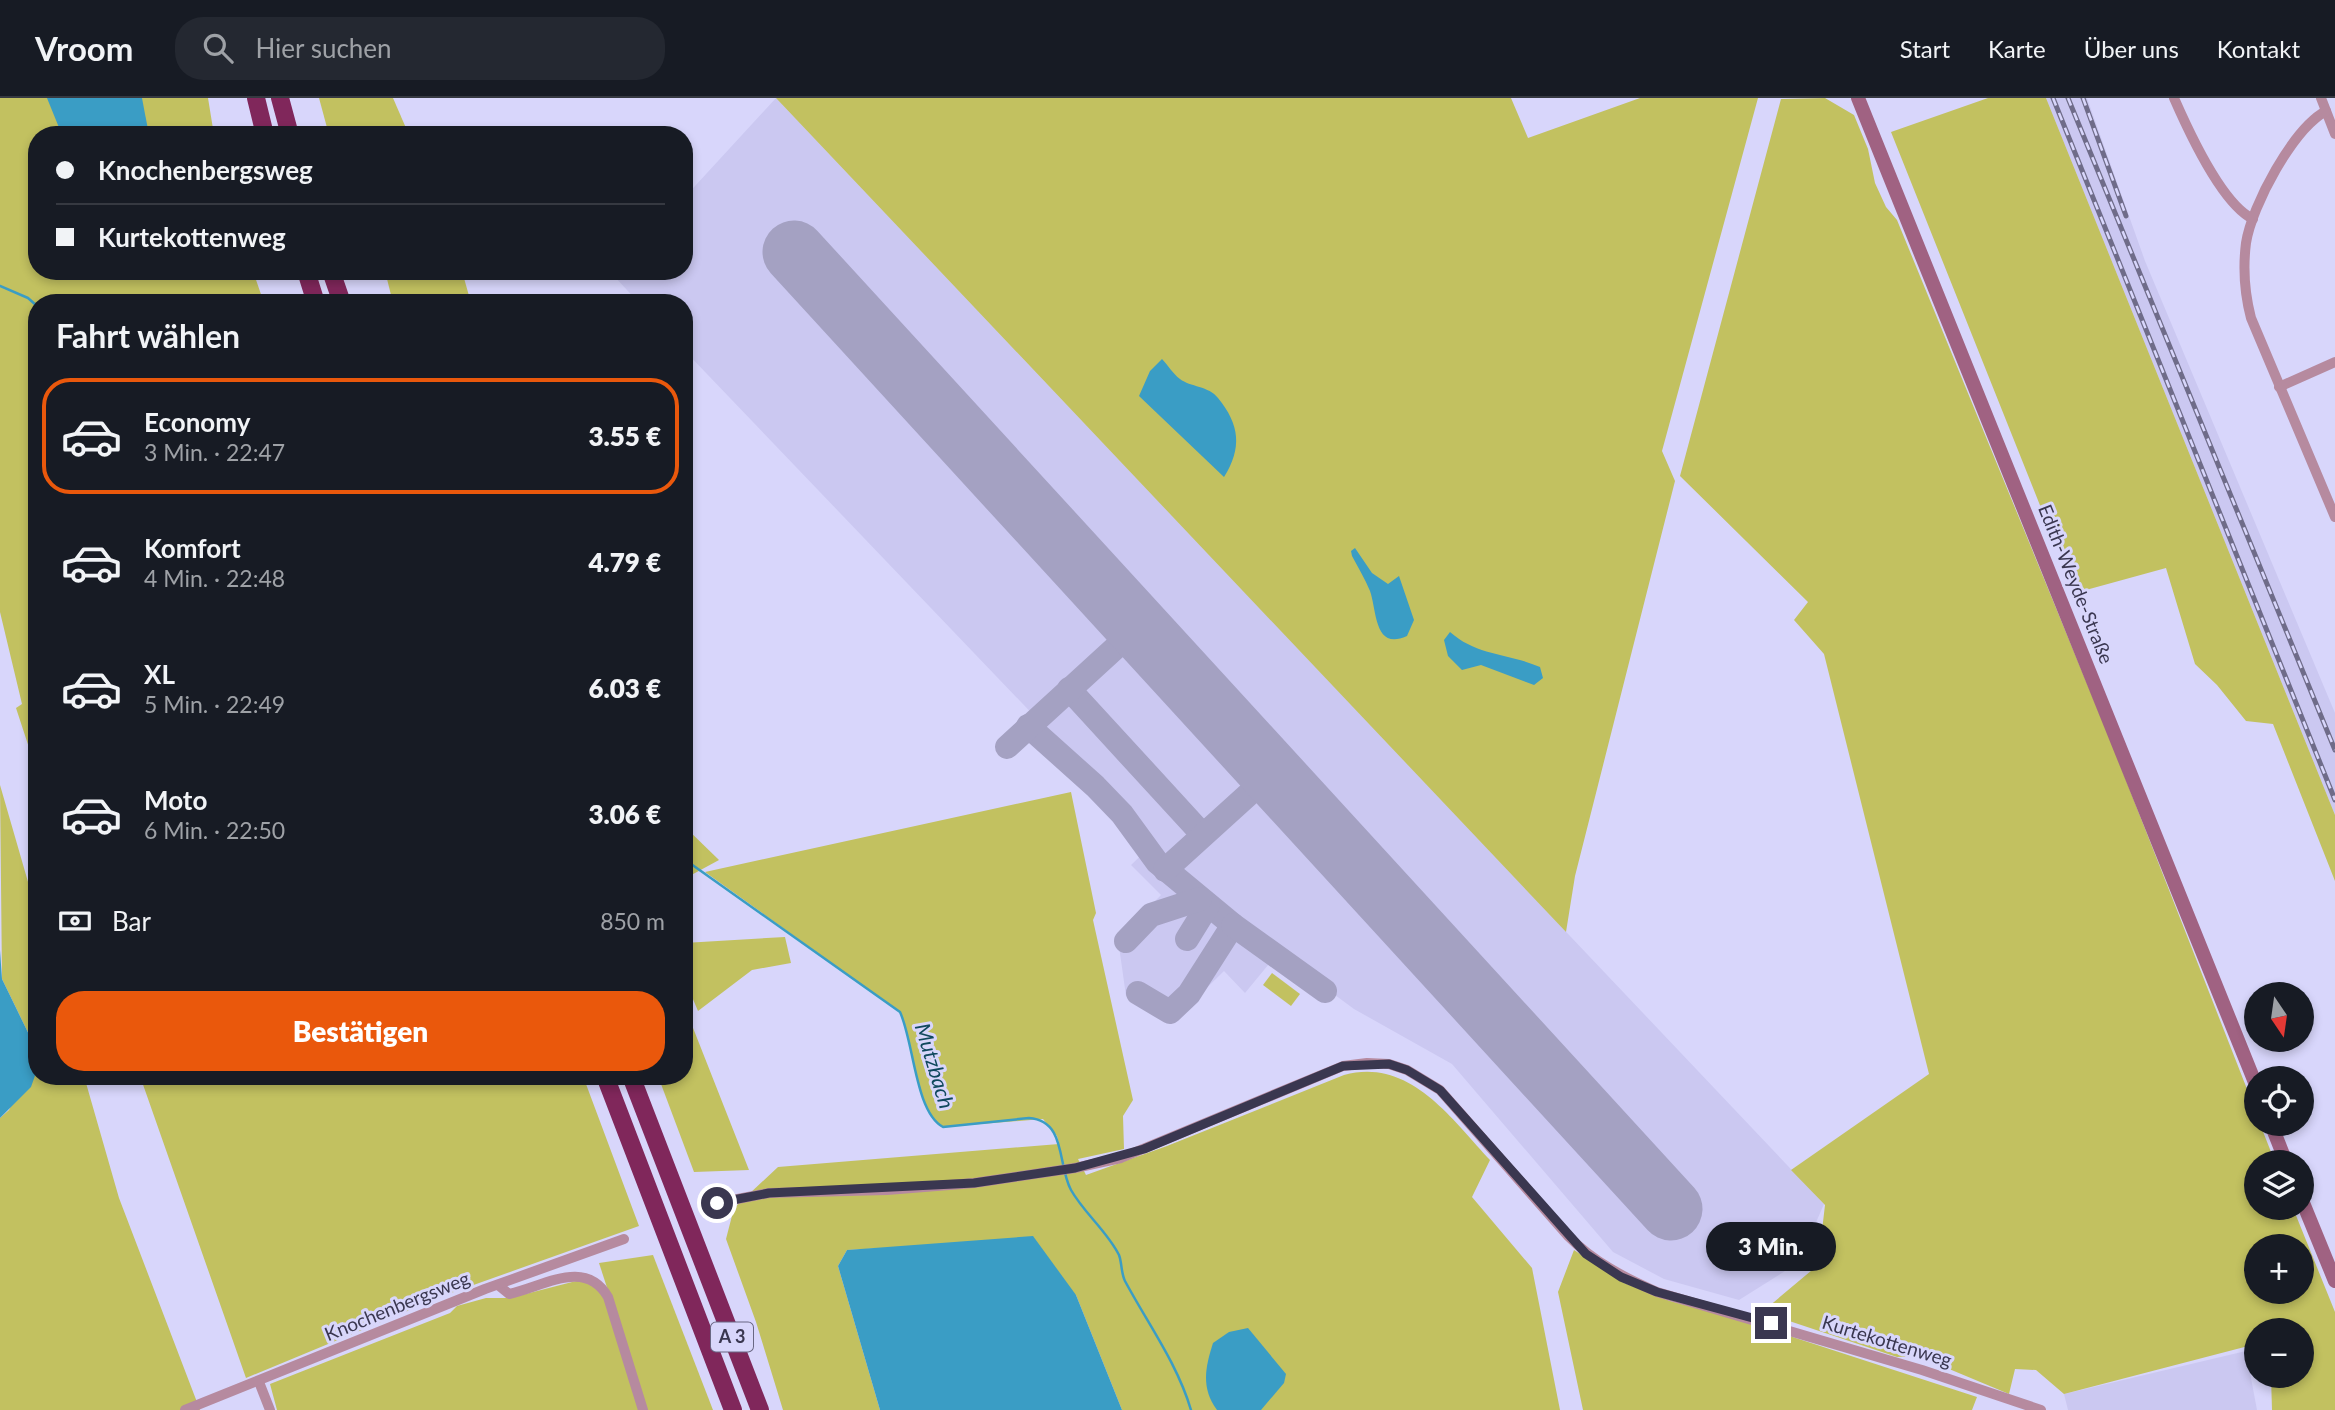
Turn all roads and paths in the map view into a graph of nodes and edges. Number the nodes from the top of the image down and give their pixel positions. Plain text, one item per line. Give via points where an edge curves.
1 (256, 98) edge
2 (280, 98) edge
3 (1858, 98) edge
4 (2174, 98) edge
5 (2321, 98) edge
6 (2326, 111) junction
7 (263, 126) edge
8 (288, 126) edge
9 (2335, 134) edge
10 (2253, 219) junction
11 (2335, 362) edge
12 (2279, 387) junction
13 (2335, 517) edge
14 (2248, 1066) edge
15 (608, 1085) edge
16 (634, 1085) edge
17 (717, 1203) dead end
18 (2310, 1220) edge
19 (624, 1239) dead end
20 (2335, 1281) edge
21 (498, 1285) junction
22 (259, 1382) junction
23 (185, 1410) edge
24 (270, 1410) edge
25 (643, 1410) edge
26 (733, 1410) edge
27 (760, 1410) edge
28 (2041, 1410) edge

1 - 7 highway
2 - 8 highway
3 - 14 street, Edith-Weyde-Straße
4 - 10 street via 2206,162 2243,214
5 - 6 street
6 - 9 street
6 - 10 street via 2311,119 2300,133
10 - 12 street via 2246,243 2248,304
11 - 12 street
12 - 13 street
15 - 26 highway, A 3
16 - 27 highway, A 3
17 - 28 street, Kurtekottenweg via 769,1193 924,1187 1075,1168 1144,1149 1343,1066 1389,1064 1440,1090 1586,1254 1621,1277
18 - 20 street
19 - 21 street, Knochenbergsweg
21 - 22 street, Knochenbergsweg
21 - 25 street via 509,1294 581,1276 600,1284
22 - 23 street, Knochenbergsweg
22 - 24 street

